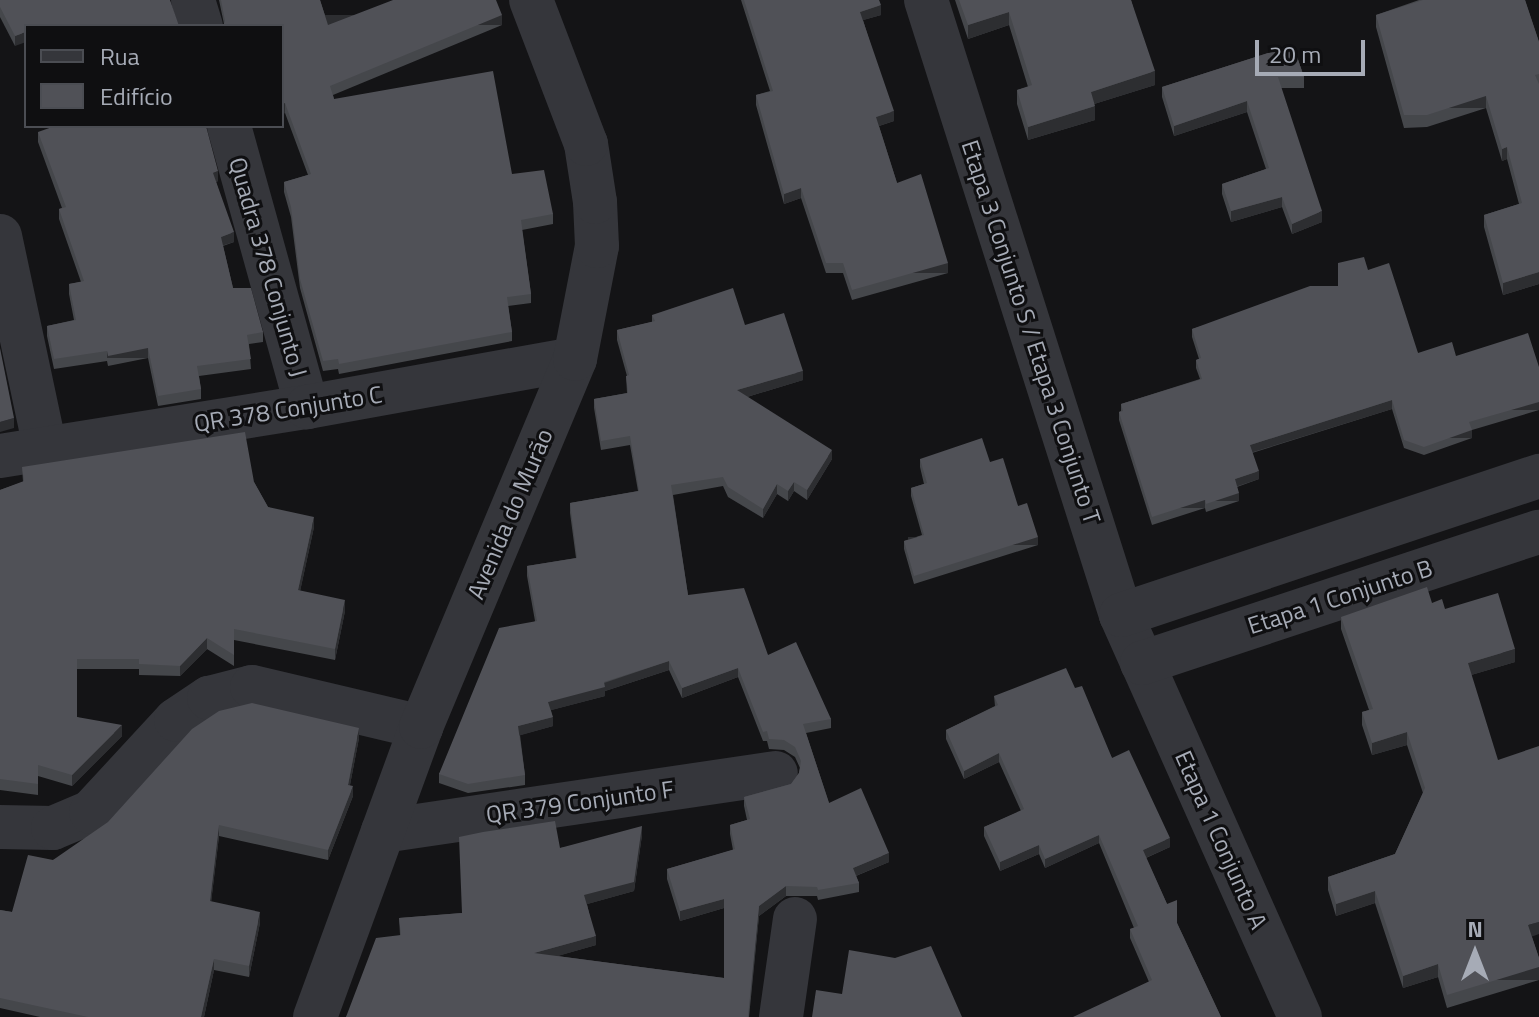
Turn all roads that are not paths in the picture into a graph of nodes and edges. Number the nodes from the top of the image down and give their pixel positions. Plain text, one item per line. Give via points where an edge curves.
1 (193, 0) edge
2 (531, 0) edge
3 (926, 0) edge
4 (200, 24) edge
5 (230, 128) edge
6 (0, 236) edge
7 (575, 359) junction
8 (307, 407) junction
9 (45, 448) junction
10 (0, 456) edge
11 (1539, 476) edge
12 (1539, 532) edge
13 (1121, 615) junction
14 (1142, 663) junction
15 (421, 727) junction
16 (776, 773) dead end
17 (0, 827) edge
18 (383, 831) junction
19 (795, 919) dead end
20 (315, 1017) edge
21 (781, 1017) edge
22 (1300, 1017) edge

1 - 4 street
2 - 7 street, Avenida do Murão via 586,144 595,202 597,246
3 - 13 street, Etapa 3 Conjunto S / Etapa 3 Conjunto T
5 - 8 street, Quadra 378 Conjunto J
6 - 9 street
7 - 8 street, QR 378 Conjunto C
7 - 15 street, Avenida do Murão
8 - 9 street, QR 378 Conjunto C
9 - 10 street, QR 378 Conjunto C
11 - 13 street
12 - 14 street, Etapa 1 Conjunto B
13 - 14 street, Etapa 3 Conjunto S / Etapa 3 Conjunto T
14 - 22 street, Etapa 1 Conjunto A
15 - 17 street via 252,687 209,698 176,720 91,812 53,828
15 - 18 street, Avenida do Murão
16 - 18 street, QR 379 Conjunto F
18 - 20 street, Avenida do Murão
19 - 21 street

